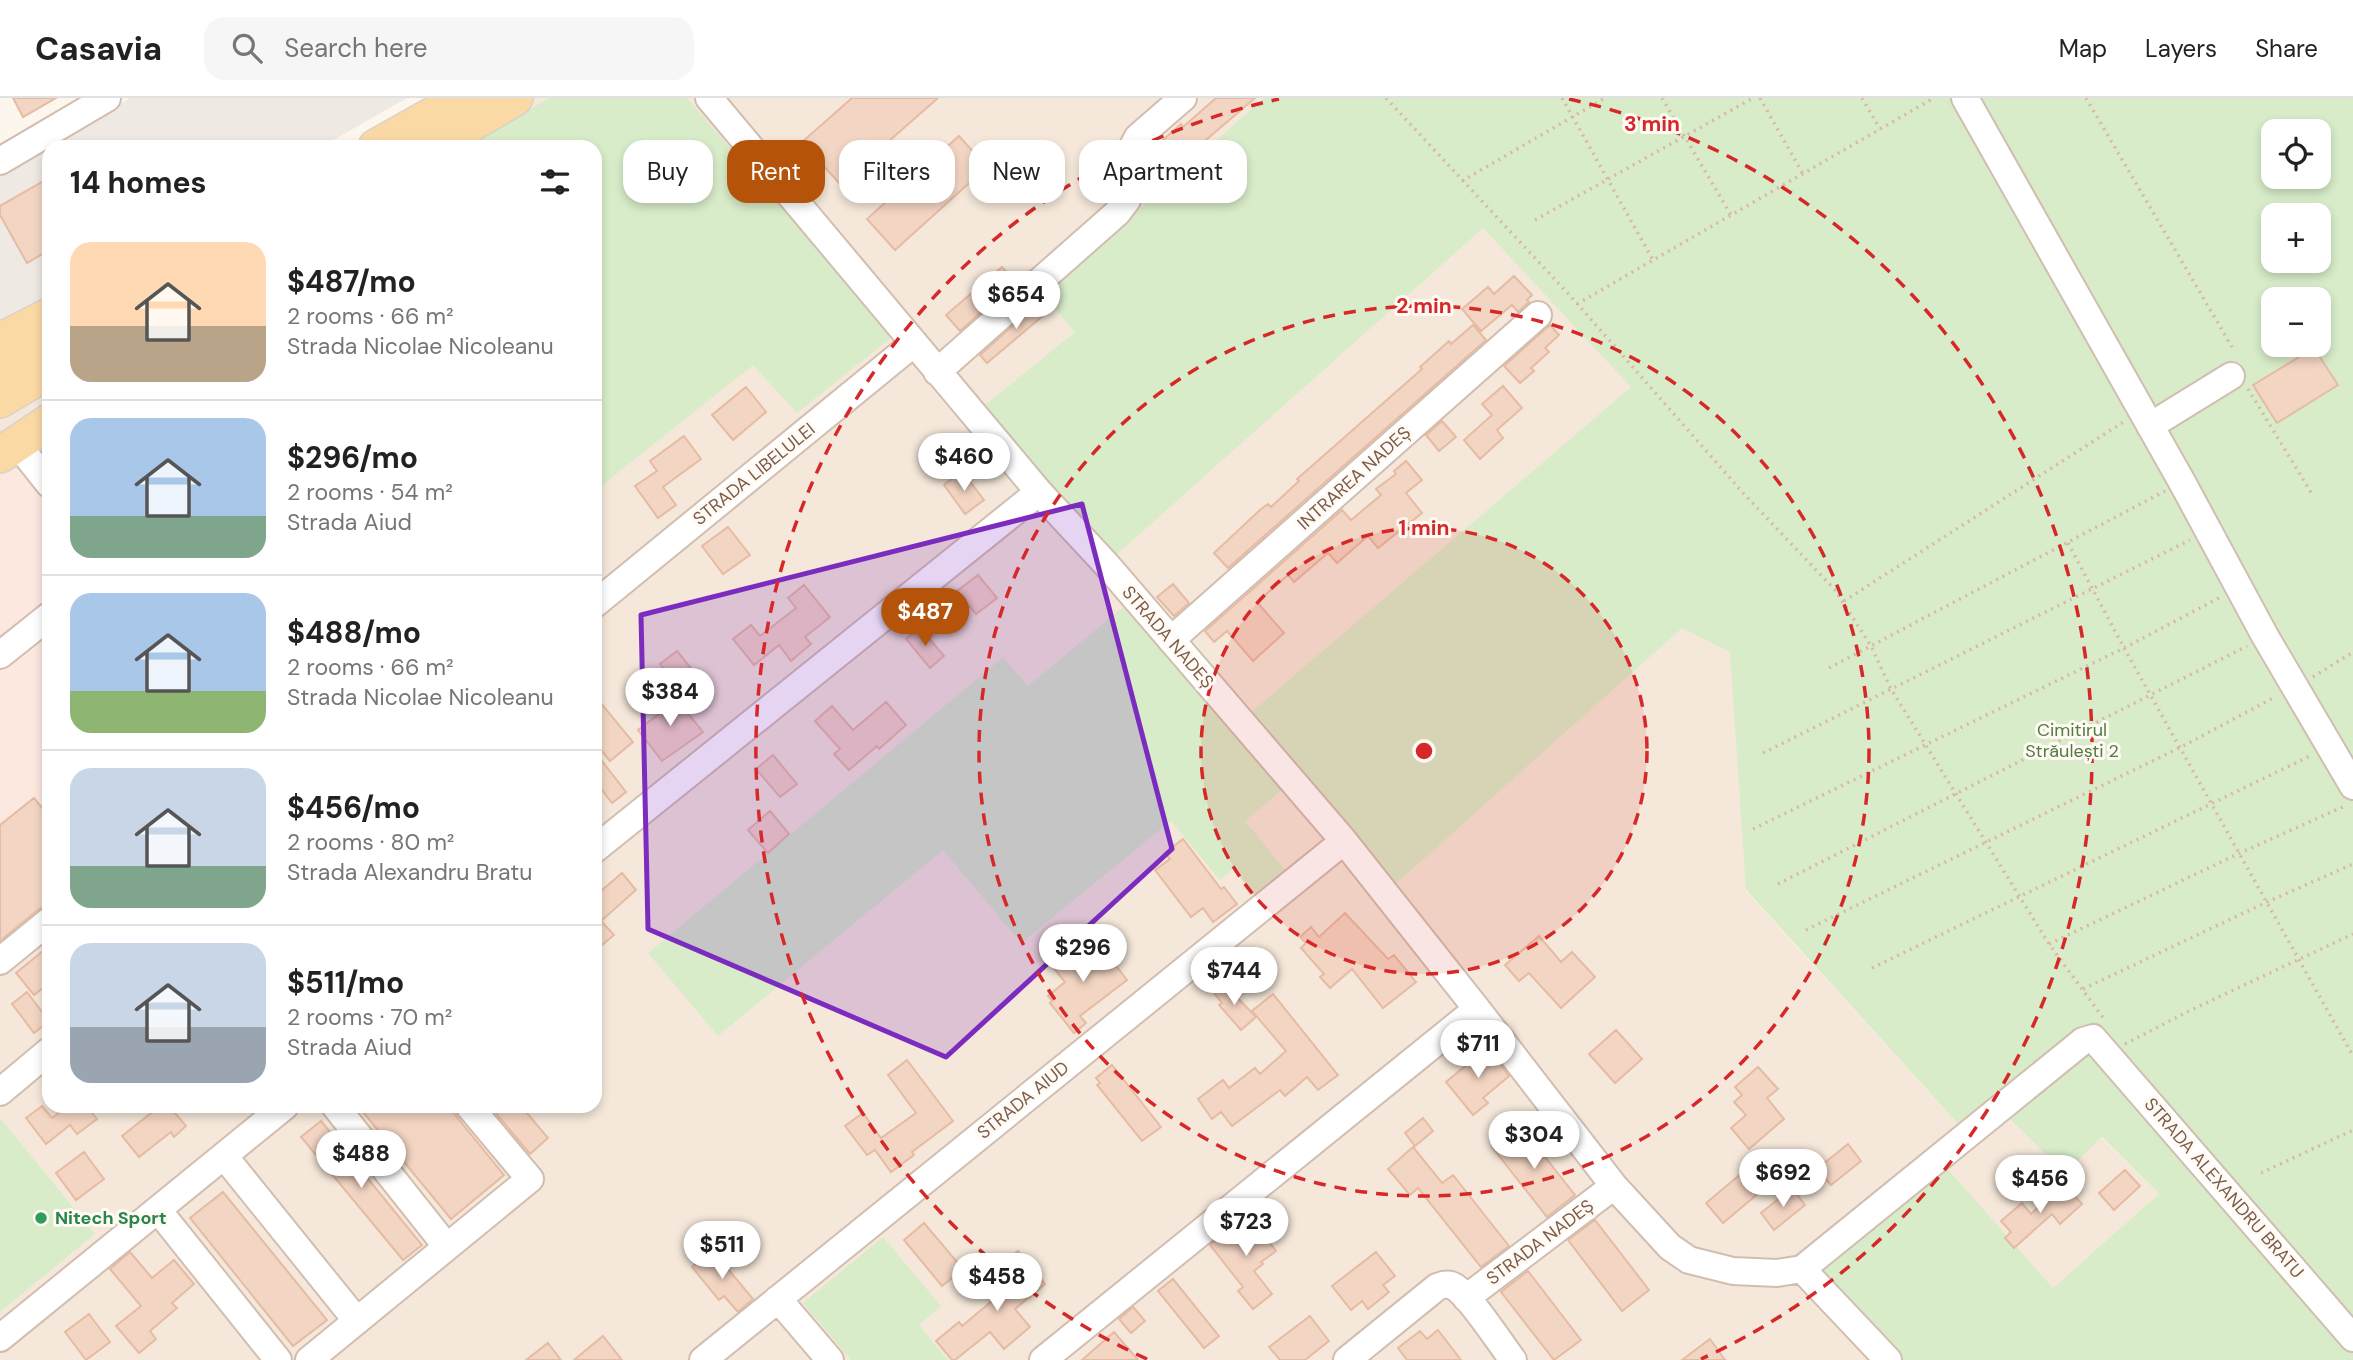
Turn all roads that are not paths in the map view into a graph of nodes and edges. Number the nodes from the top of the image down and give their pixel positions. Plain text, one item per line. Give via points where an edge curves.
1 (107, 98) edge
2 (463, 98) edge
3 (515, 98) edge
4 (709, 98) edge
5 (1183, 98) edge
6 (1965, 98) edge
7 (388, 140) edge
8 (443, 140) edge
9 (0, 161) edge
10 (1538, 315) dead end
11 (42, 320) edge
12 (0, 341) edge
13 (913, 344) junction
14 (42, 345) edge
15 (0, 371) edge
16 (937, 372) junction
17 (42, 375) edge
18 (2238, 379) road end
19 (0, 400) edge
20 (2145, 418) junction
21 (42, 427) edge
22 (9, 450) edge
23 (42, 478) edge
24 (1039, 492) junction
25 (602, 598) edge
26 (42, 621) edge
27 (1171, 640) junction
28 (0, 655) edge
29 (2353, 786) edge
30 (1344, 841) junction
31 (602, 843) edge
32 (42, 927) edge
33 (0, 961) edge
34 (1477, 1009) junction
35 (42, 1057) edge
36 (0, 1092) edge
37 (276, 1113) edge
38 (341, 1113) edge
39 (475, 1113) edge
40 (223, 1156) junction
41 (1614, 1186) junction
42 (158, 1210) junction
43 (447, 1247) junction
44 (1802, 1269) junction
45 (1466, 1298) junction
46 (778, 1299) junction
47 (357, 1321) junction
48 (0, 1338) edge
49 (2353, 1338) edge
50 (278, 1360) edge
51 (309, 1360) edge
52 (703, 1360) edge
53 (830, 1360) edge
54 (1043, 1360) edge
55 (1347, 1360) edge
56 (1513, 1360) edge
57 (1888, 1360) edge

1 - 9 street
2 - 7 main road
3 - 8 main road
4 - 13 street, STRADA NADEȘ
5 - 16 street via 1138,137 1132,148 1127,200 1117,213
6 - 20 street
10 - 27 street, INTRAREA NADEȘ
11 - 12 main road
13 - 16 street, STRADA NADEȘ
13 - 25 street, STRADA LIBELULEI
14 - 15 main road
16 - 24 street, STRADA NADEȘ
17 - 19 main road
18 - 20 street
20 - 29 street
21 - 22 main road
22 - 23 street
24 - 27 street, STRADA NADEȘ
24 - 31 street
26 - 28 street
27 - 30 street, STRADA NADEȘ
30 - 34 street, STRADA NADEȘ
30 - 46 street, STRADA AIUD
32 - 33 street
34 - 41 street, STRADA NADEȘ
34 - 54 street
35 - 36 street
37 - 40 street
38 - 43 street
39 - 43 street via 530,1179
40 - 42 street
40 - 47 street
41 - 44 street, STRADA NADEȘ via 1670,1247 1689,1259 1753,1273
41 - 45 street, STRADA NADEȘ
42 - 48 street
42 - 50 street
43 - 47 street
44 - 49 street, STRADA ALEXANDRU BRATU via 2100,1031
44 - 57 street
45 - 55 street via 1453,1286 1437,1287
45 - 56 street
46 - 52 street, STRADA AIUD
46 - 53 street
47 - 51 street

